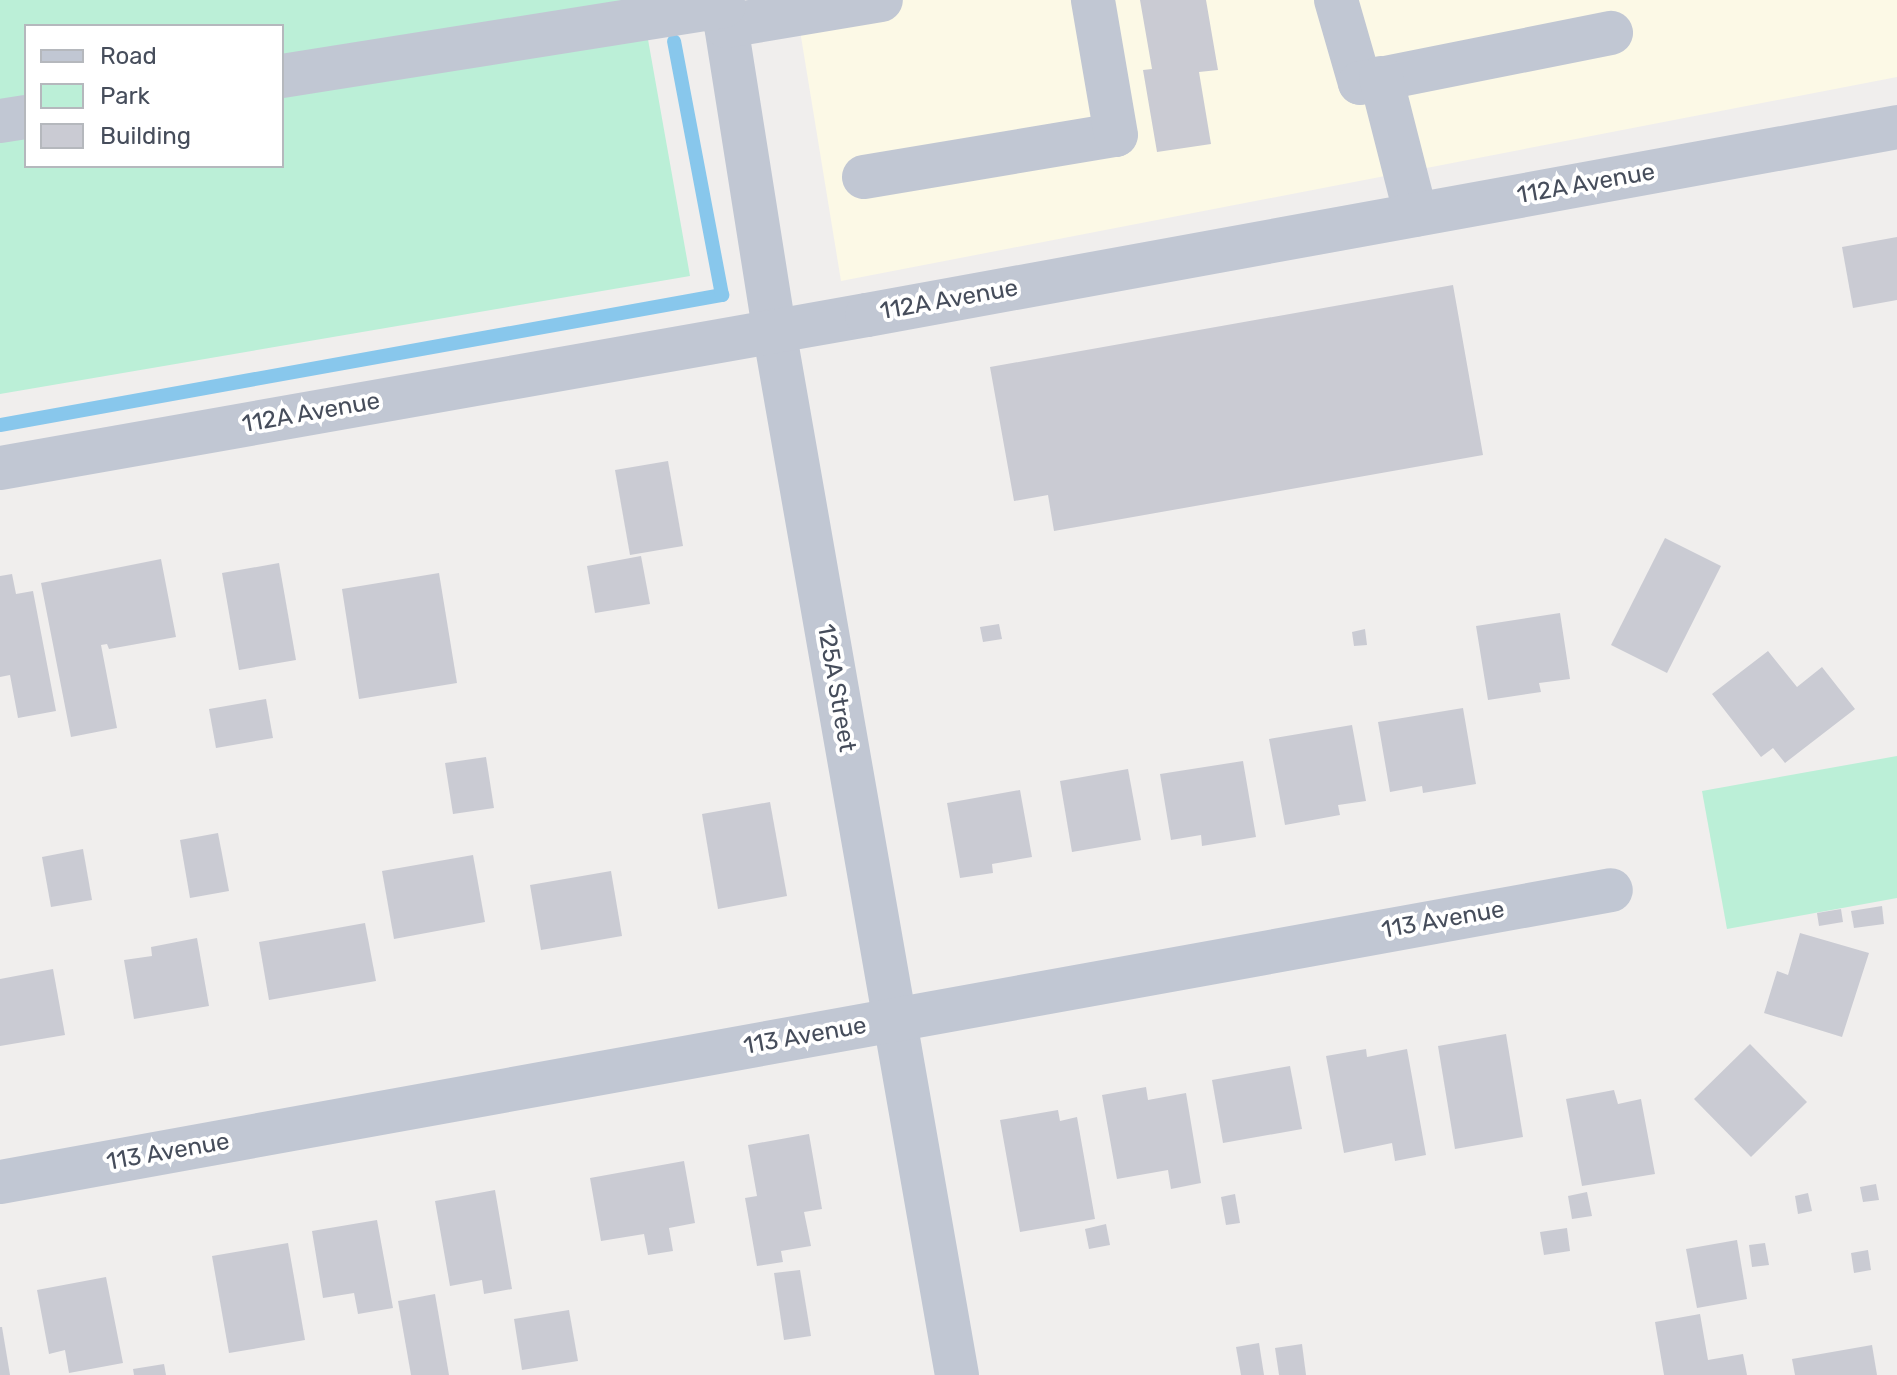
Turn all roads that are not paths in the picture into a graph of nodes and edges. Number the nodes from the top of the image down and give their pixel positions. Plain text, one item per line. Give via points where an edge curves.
1 (1093, 0) edge
2 (1336, 0) edge
3 (874, 1) edge
4 (724, 11) edge
5 (1611, 33) dead end
6 (284, 76) edge
7 (1381, 78) junction
8 (24, 117) edge
9 (0, 121) edge
10 (1897, 127) edge
11 (864, 177) dead end
12 (1416, 215) junction
13 (774, 330) junction
14 (0, 468) edge
15 (1611, 890) dead end
16 (893, 1020) junction
17 (0, 1182) edge
18 (957, 1375) edge

1 - 11 street via 1116,135
2 - 7 street via 1360,83
3 - 4 street
4 - 6 street
4 - 13 street, 125A Street
5 - 7 street
7 - 12 street
8 - 9 street
10 - 12 street, 112A Avenue
12 - 13 street, 112A Avenue
13 - 14 street, 112A Avenue
13 - 16 street, 125A Street
15 - 16 street, 113 Avenue
16 - 17 street, 113 Avenue
16 - 18 street, 125A Street

